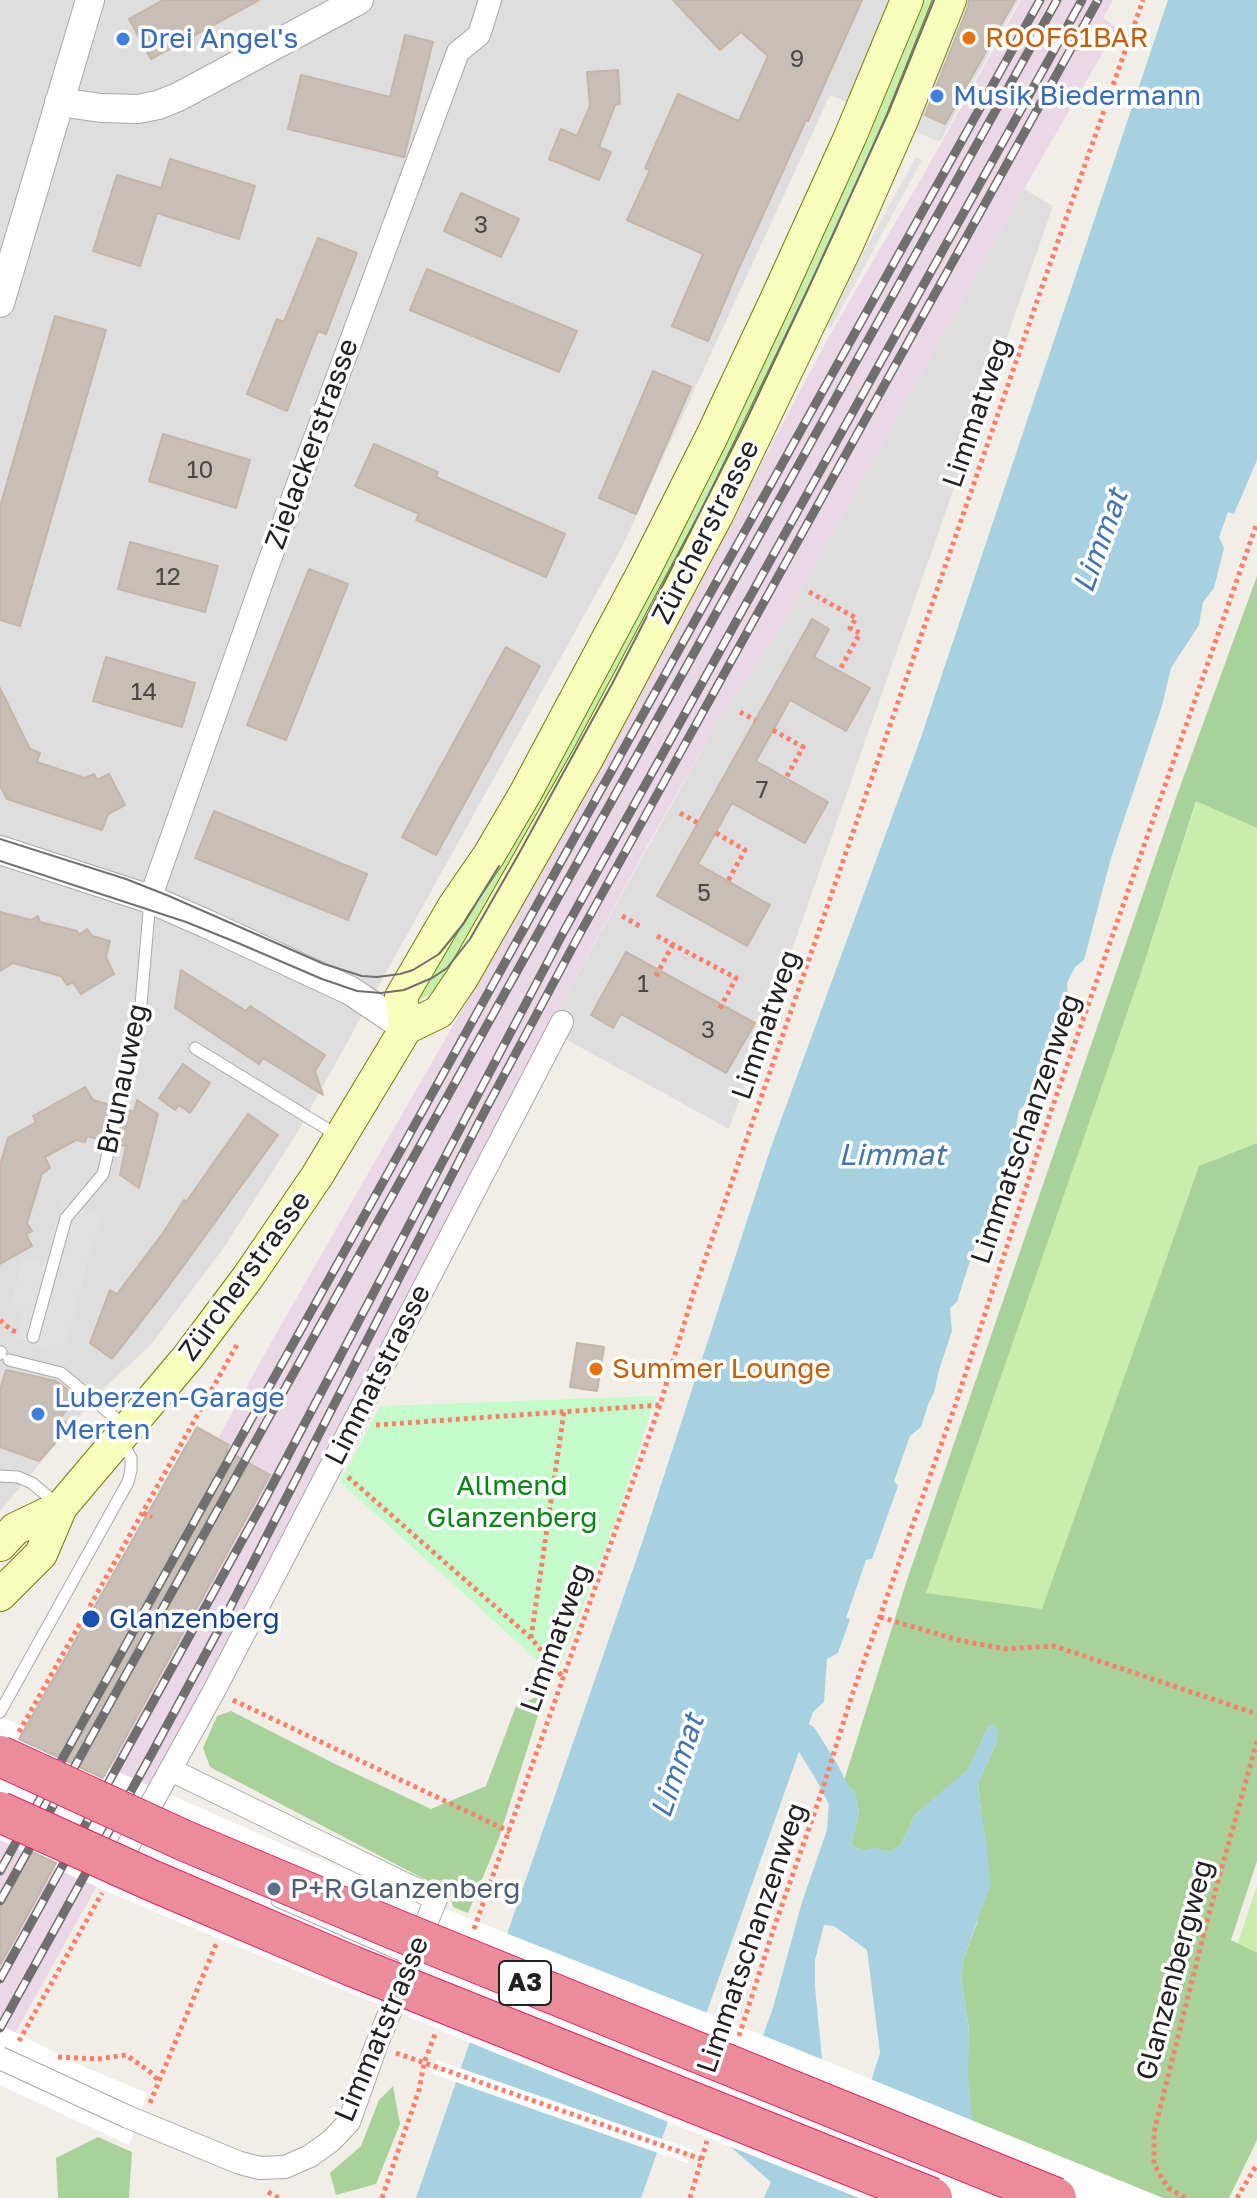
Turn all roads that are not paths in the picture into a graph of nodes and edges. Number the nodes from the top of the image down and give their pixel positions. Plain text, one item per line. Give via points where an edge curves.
1 (90, 0) edge
2 (359, 0) edge
3 (490, 0) edge
4 (907, 0) edge
5 (950, 0) edge
6 (59, 102) junction
7 (8, 242) edge
8 (0, 303) edge
9 (0, 850) edge
10 (150, 899) junction
11 (562, 1022) dead end
12 (406, 1028) junction
13 (195, 1048) dead end
14 (341, 1137) junction
15 (33, 1337) dead end
16 (3, 1356) edge
17 (125, 1434) junction
18 (0, 1476) edge
19 (61, 1507) junction
20 (0, 1545) edge
21 (0, 1595) edge
22 (0, 1712) edge
23 (0, 1756) edge
24 (171, 1770) junction
25 (0, 1812) edge
26 (117, 1881) road end
27 (270, 1898) dead end
28 (412, 1960) junction
29 (7, 2055) edge
30 (932, 2198) edge
31 (1056, 2198) edge

1 - 6 street
2 - 6 street via 158,105 101,108
3 - 10 street, Zielackerstrasse via 479,35 458,52
4 - 12 main road, Zürcherstrasse via 775,302 653,554 526,792 401,997
5 - 12 main road, Zürcherstrasse via 847,245 683,581 462,978 439,1012
6 - 7 street
7 - 8 street
9 - 10 street
10 - 12 street via 335,982
10 - 15 lane, Brunauweg via 140,1016 103,1174 66,1218
11 - 24 street, Limmatstrasse
12 - 14 main road, Zürcherstrasse
13 - 14 lane
14 - 17 main road, Zürcherstrasse via 225,1309
16 - 17 lane via 61,1373
17 - 19 main road, Zürcherstrasse
17 - 22 lane via 131,1458 128,1482
18 - 19 lane via 32,1483
19 - 20 main road, Zürcherstrasse via 15,1529
19 - 21 main road, Zürcherstrasse via 41,1554
23 - 31 highway, A3, bridge via 380,1923
24 - 26 street, Limmatstrasse
24 - 28 street, Limmatstrasse via 436,1899
25 - 30 highway, A3, bridge via 352,1966
27 - 28 lane
28 - 29 street, Limmatstrasse, bridge via 387,2000 349,2122 310,2156 285,2167 240,2163 136,2109

